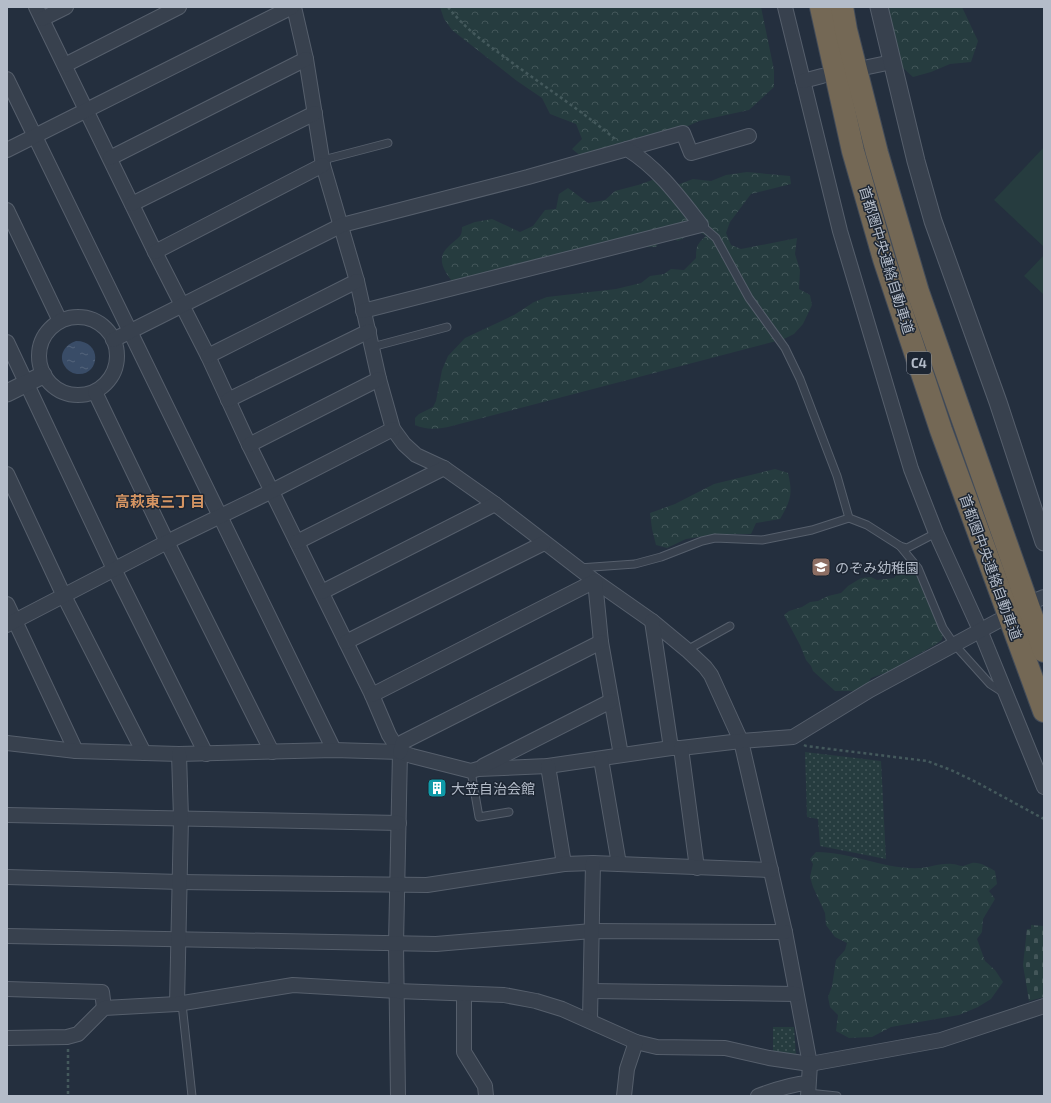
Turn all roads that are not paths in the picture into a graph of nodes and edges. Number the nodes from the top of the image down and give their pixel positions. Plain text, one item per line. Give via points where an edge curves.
1 (66, 7) edge
2 (179, 7) edge
3 (293, 7) edge
4 (785, 7) edge
5 (821, 7) edge
6 (842, 7) edge
7 (878, 7) edge
8 (39, 13) edge
9 (306, 59) junction
10 (892, 62) junction
11 (65, 65) junction
12 (868, 67) dead end
13 (822, 76) dead end
14 (7, 80) edge
15 (803, 81) junction
16 (87, 110) junction
17 (315, 112) junction
18 (35, 136) junction
19 (749, 136) dead end
20 (388, 143) dead end
21 (627, 149) junction
22 (7, 150) edge
23 (110, 158) junction
24 (323, 163) junction
25 (132, 204) junction
26 (7, 210) edge
27 (342, 225) junction
28 (701, 225) junction
29 (155, 252) junction
30 (357, 281) junction
31 (182, 305) junction
32 (363, 311) junction
33 (60, 321) junction
34 (447, 327) dead end
35 (130, 331) junction
36 (368, 331) junction
37 (113, 340) junction
38 (7, 342) edge
39 (372, 347) junction
40 (208, 356) junction
41 (43, 375) junction
42 (379, 379) junction
43 (27, 383) junction
44 (95, 392) junction
45 (7, 393) edge
46 (228, 400) junction
47 (393, 429) junction
48 (249, 445) junction
49 (444, 468) junction
50 (7, 474) edge
51 (272, 491) junction
52 (495, 504) junction
53 (220, 515) junction
54 (849, 518) junction
55 (936, 533) junction
56 (167, 542) junction
57 (297, 542) junction
58 (1044, 542) edge
59 (544, 543) junction
60 (900, 546) junction
61 (577, 568) junction
62 (114, 569) junction
63 (594, 581) junction
64 (322, 592) junction
65 (64, 596) junction
66 (7, 604) edge
67 (652, 621) junction
68 (998, 621) dead end
69 (11, 623) edge
70 (730, 626) dead end
71 (980, 630) junction
72 (346, 642) junction
73 (601, 642) junction
74 (954, 644) junction
75 (687, 650) junction
76 (1044, 651) edge
77 (1005, 694) junction
78 (372, 695) junction
79 (611, 701) junction
80 (1044, 711) edge
81 (8, 741) edge
82 (741, 741) junction
83 (676, 748) junction
84 (334, 750) junction
85 (76, 751) junction
86 (144, 752) junction
87 (272, 752) junction
88 (400, 752) junction
89 (179, 754) junction
90 (206, 754) junction
91 (621, 755) junction
92 (601, 759) junction
93 (548, 766) junction
94 (475, 770) junction
95 (1044, 787) edge
96 (509, 812) dead end
97 (7, 815) edge
98 (181, 818) junction
99 (399, 823) junction
100 (593, 863) junction
101 (564, 864) junction
102 (619, 864) junction
103 (698, 868) junction
104 (771, 870) junction
105 (7, 877) edge
106 (180, 882) junction
107 (397, 884) junction
108 (592, 931) junction
109 (785, 932) junction
110 (7, 936) edge
111 (178, 940) junction
112 (396, 944) junction
113 (7, 989) edge
114 (397, 991) junction
115 (591, 991) junction
116 (464, 994) junction
117 (796, 994) junction
118 (179, 1004) junction
119 (1044, 1006) edge
120 (104, 1008) junction
121 (590, 1020) junction
122 (7, 1038) edge
123 (636, 1042) junction
124 (810, 1064) junction
125 (808, 1091) edge
126 (192, 1096) edge
127 (398, 1096) edge
128 (486, 1096) edge
129 (624, 1096) edge
130 (758, 1096) edge
131 (837, 1096) edge

1 - 8 street
2 - 11 street
3 - 9 street
3 - 16 street
4 - 15 street
5 - 80 highway, 首都圏中央連絡自動車道 / C4 via 853,151 884,259 941,430
6 - 76 highway, 首都圏中央連絡自動車道 / C4 via 878,153 918,292
7 - 10 street
8 - 11 street
9 - 17 street
9 - 23 street
10 - 12 street
10 - 58 street via 933,221 998,402
11 - 16 street
13 - 15 street
14 - 18 street
15 - 55 street via 840,231 911,469
16 - 18 street
16 - 23 street
17 - 24 street
17 - 25 street
18 - 22 street
18 - 35 street
19 - 21 street via 691,154 683,133
20 - 24 lane
21 - 27 street
21 - 28 street via 647,163 670,185
23 - 25 street
24 - 27 street
24 - 29 street
25 - 29 street
26 - 33 street
27 - 30 street
27 - 31 street
28 - 32 street
28 - 54 lane via 716,238 749,298 786,348 837,476
29 - 31 street
30 - 32 street
30 - 40 street
31 - 35 street
31 - 40 street
32 - 36 street
33 - 37 street via 72,318 96,321 106,329
33 - 41 street via 50,328 39,350 39,363
34 - 39 lane
35 - 37 street
35 - 53 street
36 - 39 street
36 - 46 street
37 - 44 street via 117,350 117,363 113,375
38 - 43 street
39 - 42 street
40 - 46 street
41 - 43 street
41 - 44 street via 60,391 72,395
42 - 47 street
42 - 48 street
43 - 45 street
43 - 62 street
44 - 56 street
46 - 48 street
47 - 49 street via 416,456
47 - 51 street
48 - 51 street
49 - 52 street
49 - 57 street
50 - 65 street
51 - 53 street
51 - 57 street
52 - 59 street
52 - 64 street
53 - 56 street
53 - 84 street
54 - 60 lane via 867,525
54 - 61 lane via 812,530 762,540 702,540 661,557 635,564
55 - 60 lane via 907,548
55 - 71 street
56 - 62 street
56 - 87 street
57 - 64 street
59 - 61 street
59 - 72 street
60 - 74 lane via 918,568 943,628
61 - 63 street
62 - 65 street
62 - 90 street
63 - 67 street
63 - 73 street
63 - 78 street
64 - 72 street
65 - 69 street
65 - 86 street
66 - 69 street
67 - 75 street
67 - 83 street
68 - 71 street
69 - 85 street
70 - 75 lane
71 - 74 street
71 - 77 street
72 - 78 street
73 - 79 street
73 - 88 street via 403,742
74 - 77 lane via 990,684
74 - 82 street via 870,690 793,737
75 - 82 street via 711,675
77 - 95 street
78 - 88 street via 389,735
79 - 91 street
79 - 94 street
81 - 85 street
82 - 83 street
82 - 104 street
83 - 91 street
83 - 103 street
84 - 87 street
84 - 88 street
85 - 86 street
86 - 89 street
87 - 90 street
88 - 94 street
88 - 99 street
89 - 90 street
89 - 98 street
91 - 92 street
92 - 93 street
92 - 102 street
93 - 94 street
93 - 101 street
94 - 96 lane via 479,817
97 - 98 street
98 - 99 street
98 - 106 street
99 - 107 street
100 - 101 street
100 - 102 street
100 - 108 street
101 - 107 street via 427,885
102 - 103 street
103 - 104 street
104 - 109 street
105 - 106 street
106 - 107 street
106 - 111 street
107 - 112 street
108 - 109 street
108 - 112 street via 436,944
108 - 115 street
109 - 117 street
110 - 111 street
111 - 112 street
111 - 118 street
112 - 114 street
113 - 120 street via 102,992
114 - 116 street
114 - 118 street via 293,985
114 - 127 street
115 - 117 street
115 - 121 street
116 - 121 street via 504,995 536,1001
116 - 128 street via 464,1052 485,1086
117 - 124 street
118 - 120 street
118 - 126 lane
119 - 124 street via 941,1040
120 - 122 street via 78,1034 67,1037
121 - 123 street
123 - 124 street via 657,1047 725,1048
123 - 129 street via 627,1069
124 - 125 street
125 - 130 street via 798,1084
125 - 131 lane

